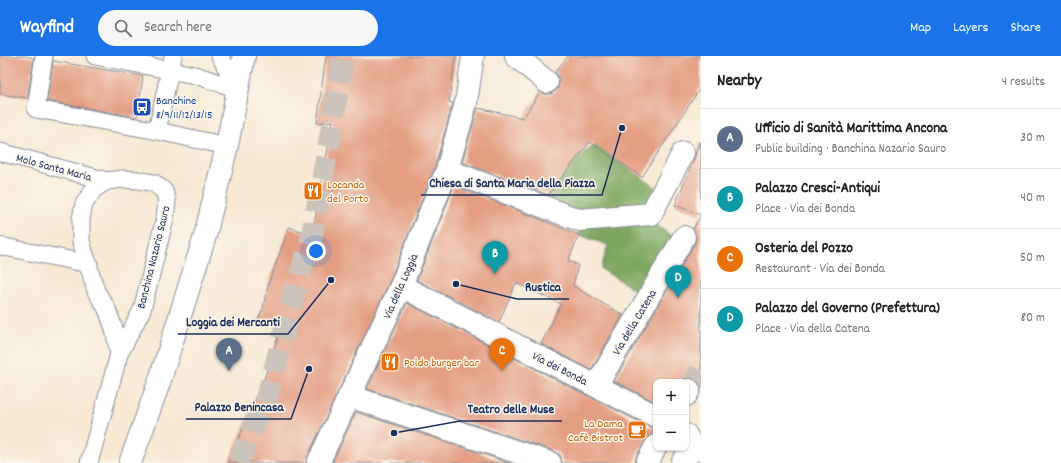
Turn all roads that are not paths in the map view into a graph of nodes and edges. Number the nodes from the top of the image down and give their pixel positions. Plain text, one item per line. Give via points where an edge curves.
1 (44, 56) edge
2 (95, 56) edge
3 (220, 56) edge
4 (244, 56) edge
5 (473, 56) edge
6 (516, 56) edge
7 (171, 63) edge
8 (547, 82) dead end
9 (238, 89) junction
10 (157, 131) junction
11 (226, 146) junction
12 (0, 152) edge
13 (683, 153) dead end
14 (447, 170) junction
15 (108, 181) junction
16 (684, 237) dead end
17 (0, 246) edge
18 (88, 264) junction
19 (401, 286) junction
20 (119, 354) junction
21 (596, 386) junction
22 (349, 396) junction
23 (654, 415) edge
24 (653, 451) edge
25 (89, 463) edge
26 (130, 463) edge
27 (318, 463) edge
28 (550, 463) edge
29 (647, 463) edge

1 - 10 lane via 36,109
2 - 7 lane
3 - 9 lane
4 - 9 street
5 - 14 street, Via della Loggia via 466,103
6 - 8 street
7 - 9 lane via 195,75
7 - 10 lane
9 - 11 street
10 - 11 lane
11 - 26 street via 205,236 159,383
12 - 15 lane, Molo Santa Maria
13 - 14 street via 651,214 579,220
14 - 19 street, Via della Loggia
15 - 18 lane, Banchina Nazario Sauro via 94,189 84,204 81,219 82,241
15 - 20 lane, Banchina Nazario Sauro via 123,179 154,183 164,191 167,200 165,218 142,310
16 - 21 street, Via della Catena
17 - 18 lane
18 - 20 lane, Banchina Nazario Sauro via 96,291 107,309 114,328
19 - 21 street, Via dei Bonda
19 - 22 street, Via della Loggia
20 - 25 lane, Banchina Nazario Sauro
21 - 23 street, Via dei Bonda
22 - 27 street, Via della Loggia
22 - 28 street
24 - 29 street

